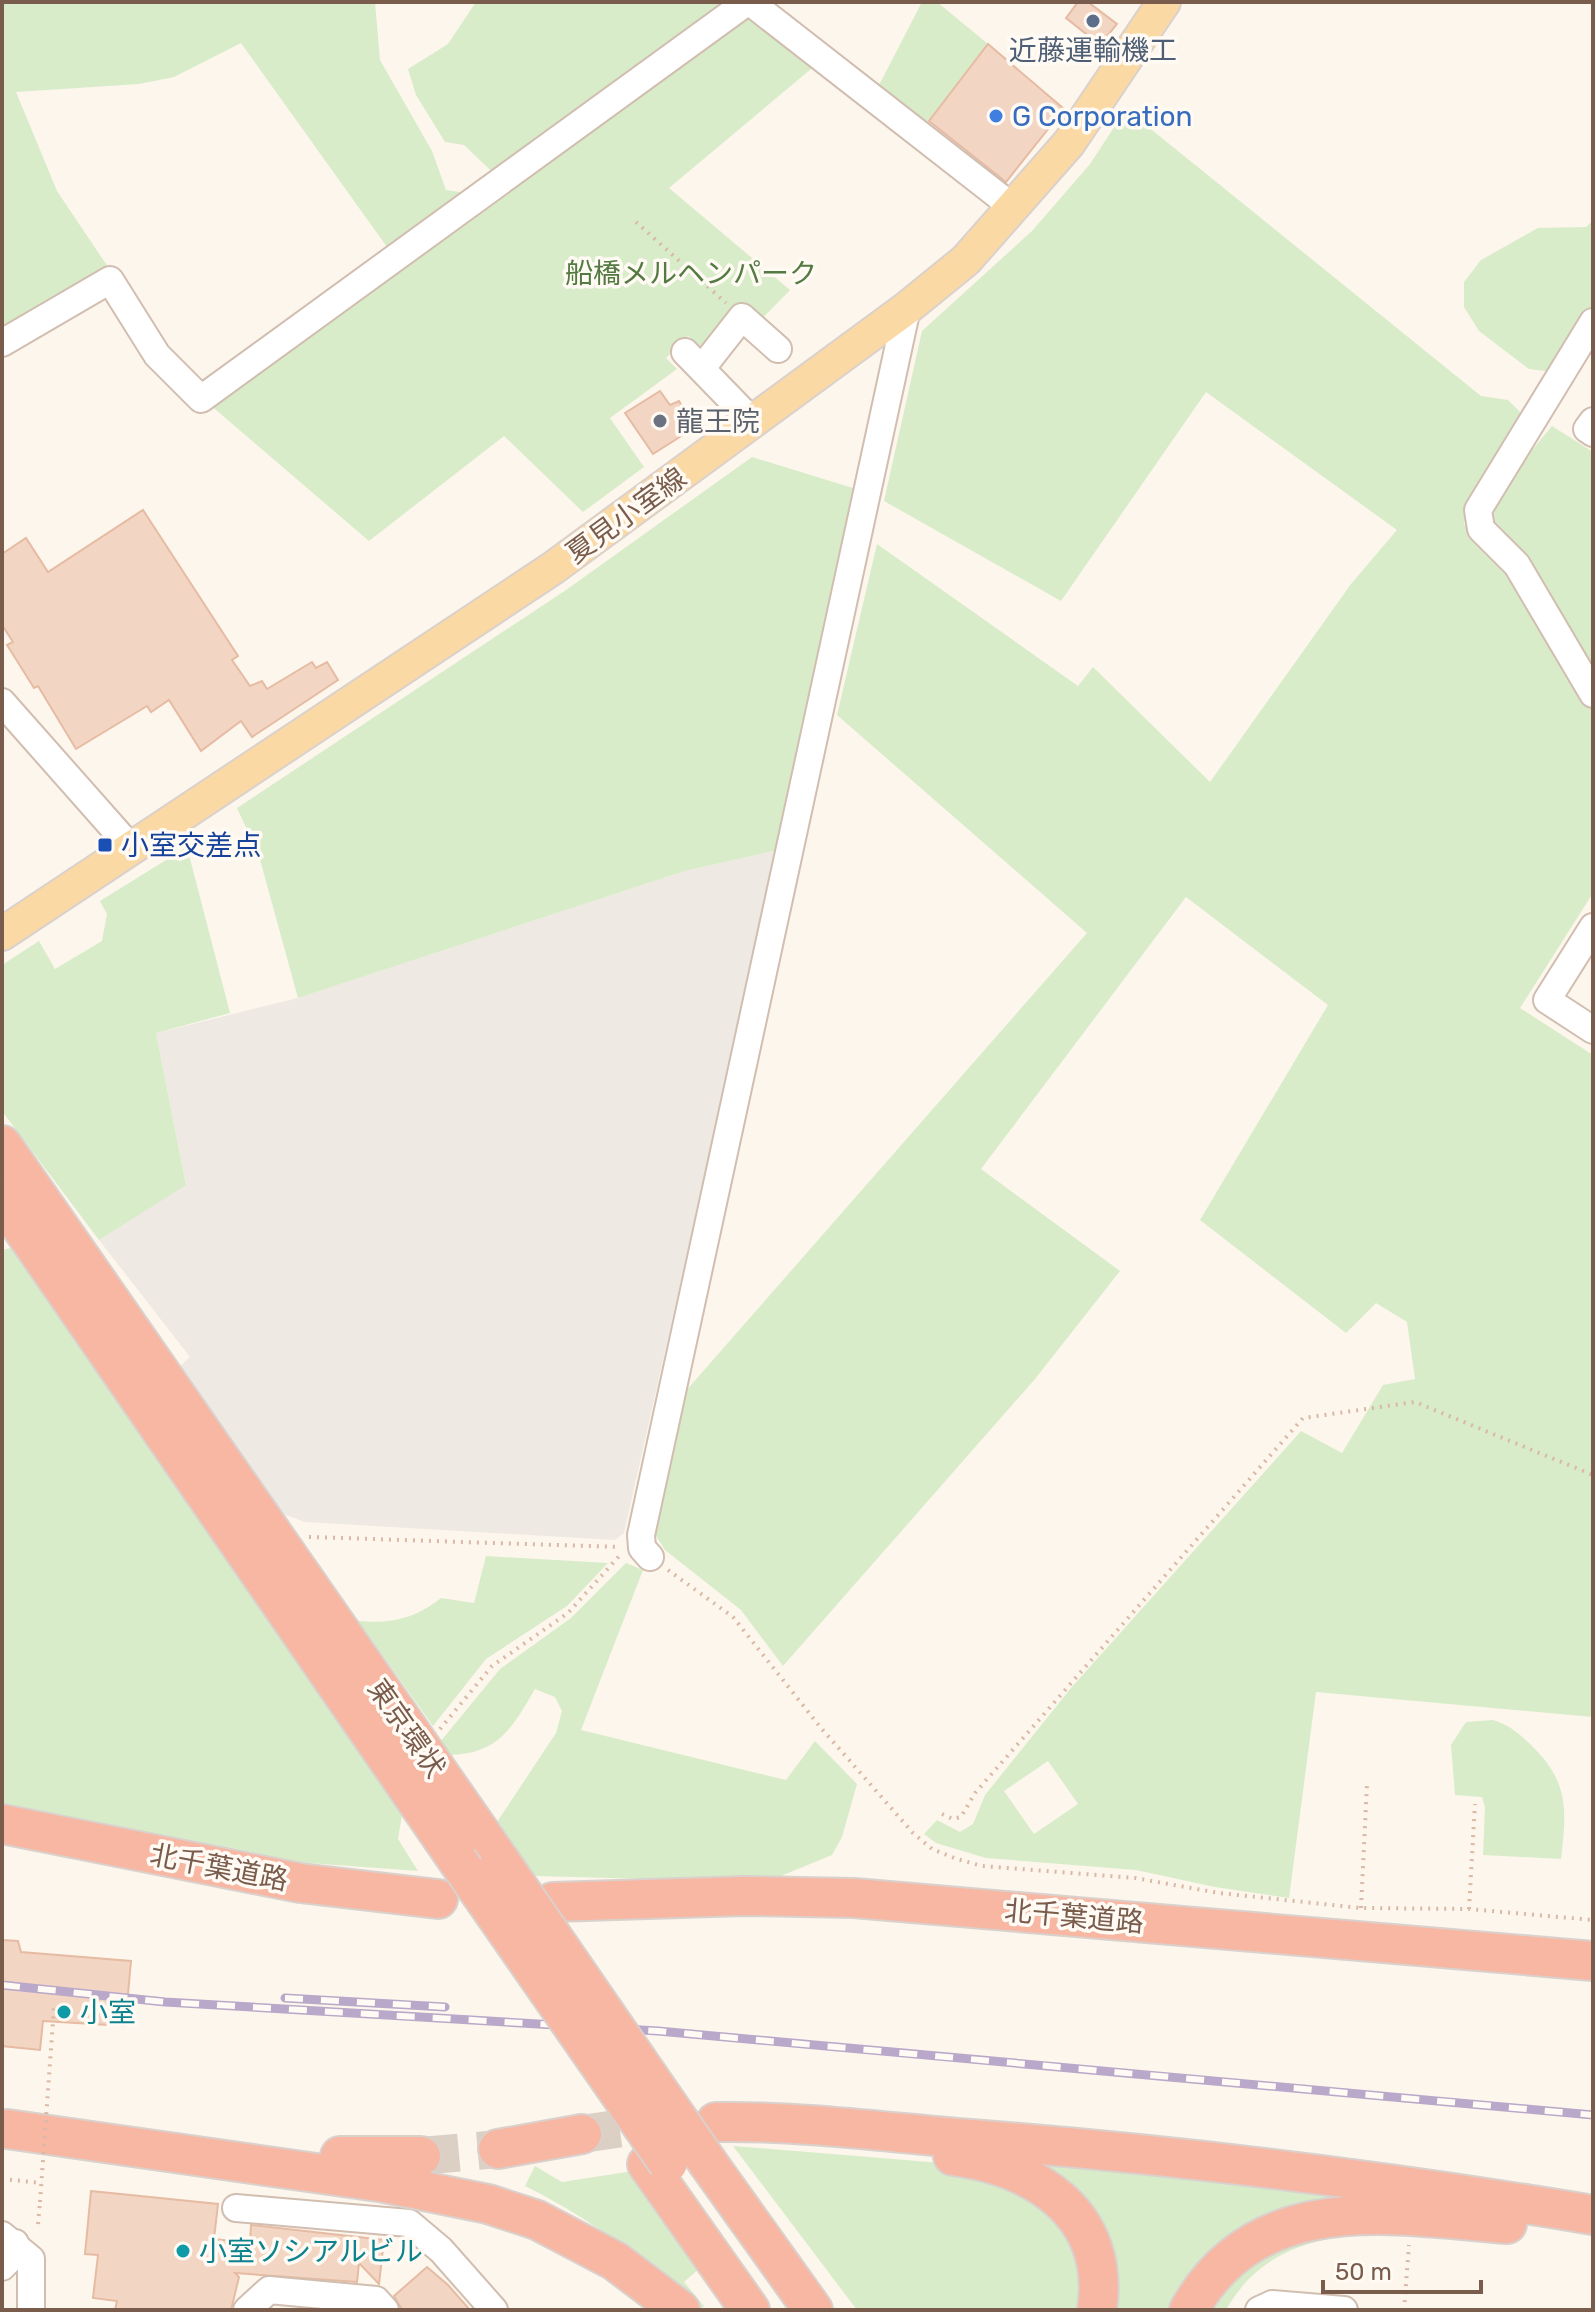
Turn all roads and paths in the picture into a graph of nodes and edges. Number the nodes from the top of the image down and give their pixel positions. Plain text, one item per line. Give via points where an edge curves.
1 (748, 2) edge
2 (1164, 2) edge
3 (1014, 208) junction
4 (636, 222) dead end
5 (907, 308) junction
6 (742, 317) junction
7 (1593, 322) edge
8 (2, 343) edge
9 (778, 349) dead end
10 (1593, 421) edge
11 (753, 422) junction
12 (1593, 433) edge
13 (1593, 694) edge
14 (2, 702) edge
15 (132, 849) junction
16 (1593, 927) edge
17 (2, 934) edge
18 (1593, 1030) edge
19 (2, 1145) edge
20 (2, 1199) edge
21 (1593, 1475) edge
22 (272, 1535) junction
23 (650, 1557) joint
24 (439, 1730) dead end
25 (1367, 1784) dead end
26 (1475, 1804) dead end
27 (942, 1814) dead end
28 (2, 1824) edge
29 (438, 1899) dead end
30 (553, 1902) dead end
31 (1361, 1908) junction
32 (1469, 1909) junction
33 (1593, 1920) edge
34 (1593, 1961) edge
35 (54, 2007) dead end
36 (5, 2129) edge
37 (582, 2134) tunnel mouth
38 (498, 2149) tunnel mouth
39 (421, 2156) tunnel mouth
40 (658, 2163) junction
41 (2, 2179) edge
42 (42, 2183) junction
43 (730, 2196) junction
44 (236, 2208) dead end
45 (1593, 2215) edge
46 (38, 2224) dead end
47 (1593, 2233) edge
48 (8, 2239) edge
49 (1409, 2242) dead end
50 (2, 2267) edge
51 (31, 2310) edge
52 (247, 2310) edge
53 (385, 2310) edge
54 (494, 2310) edge
55 (680, 2310) edge
56 (750, 2310) edge
57 (771, 2310) edge
58 (813, 2310) edge
59 (830, 2310) edge
60 (1097, 2310) edge
61 (1189, 2310) edge
62 (1259, 2310) edge
63 (1344, 2310) edge
64 (1404, 2310) edge

1 - 3 street
1 - 8 street via 201,399 157,355 110,280
2 - 3 main road, 夏見小室線 via 1069,143
3 - 5 main road, 夏見小室線 via 966,260
4 - 6 path
5 - 11 main road, 夏見小室線
5 - 23 street via 645,1519 642,1548
6 - 9 street
6 - 11 street via 693,360
7 - 13 street via 1478,510 1481,529 1517,565
10 - 12 street via 1587,429
11 - 15 main road, 夏見小室線 via 553,568
14 - 15 street
15 - 17 main road, 夏見小室線
16 - 18 street via 1547,1000
19 - 22 highway, 東京環状
20 - 40 highway, 東京環状, bridge via 393,1765
21 - 27 path via 1415,1402 1303,1418 975,1793 961,1817
22 - 24 path via 625,1547 614,1566 568,1613 492,1666
22 - 43 highway, 東京環状, bridge
23 - 31 path via 733,1617 821,1728 932,1849 982,1866 1135,1878
25 - 31 path
26 - 32 path
28 - 29 highway, 北千葉道路 via 300,1883
30 - 34 highway, 北千葉道路 via 854,1898
31 - 32 path
32 - 33 path
35 - 42 path, bridge
36 - 39 highway via 299,2155
36 - 55 highway via 379,2182 488,2204 537,2220 615,2261
37 - 38 highway
40 - 56 highway
40 - 57 highway, 東京環状
41 - 42 path
42 - 46 path, bridge
43 - 58 highway, 東京環状
43 - 59 highway via 773,2228
44 - 54 street via 409,2223 441,2250
45 - 60 highway via 1078,2148 845,2125 716,2122 967,2158 1038,2182 1070,2209 1095,2249 1100,2277
47 - 61 highway via 1359,2213 1330,2216 1298,2223 1243,2250 1203,2285
48 - 50 street via 9,2260
48 - 51 street via 32,2264
49 - 64 path
52 - 53 street via 269,2290 376,2300
62 - 63 street via 1272,2304

